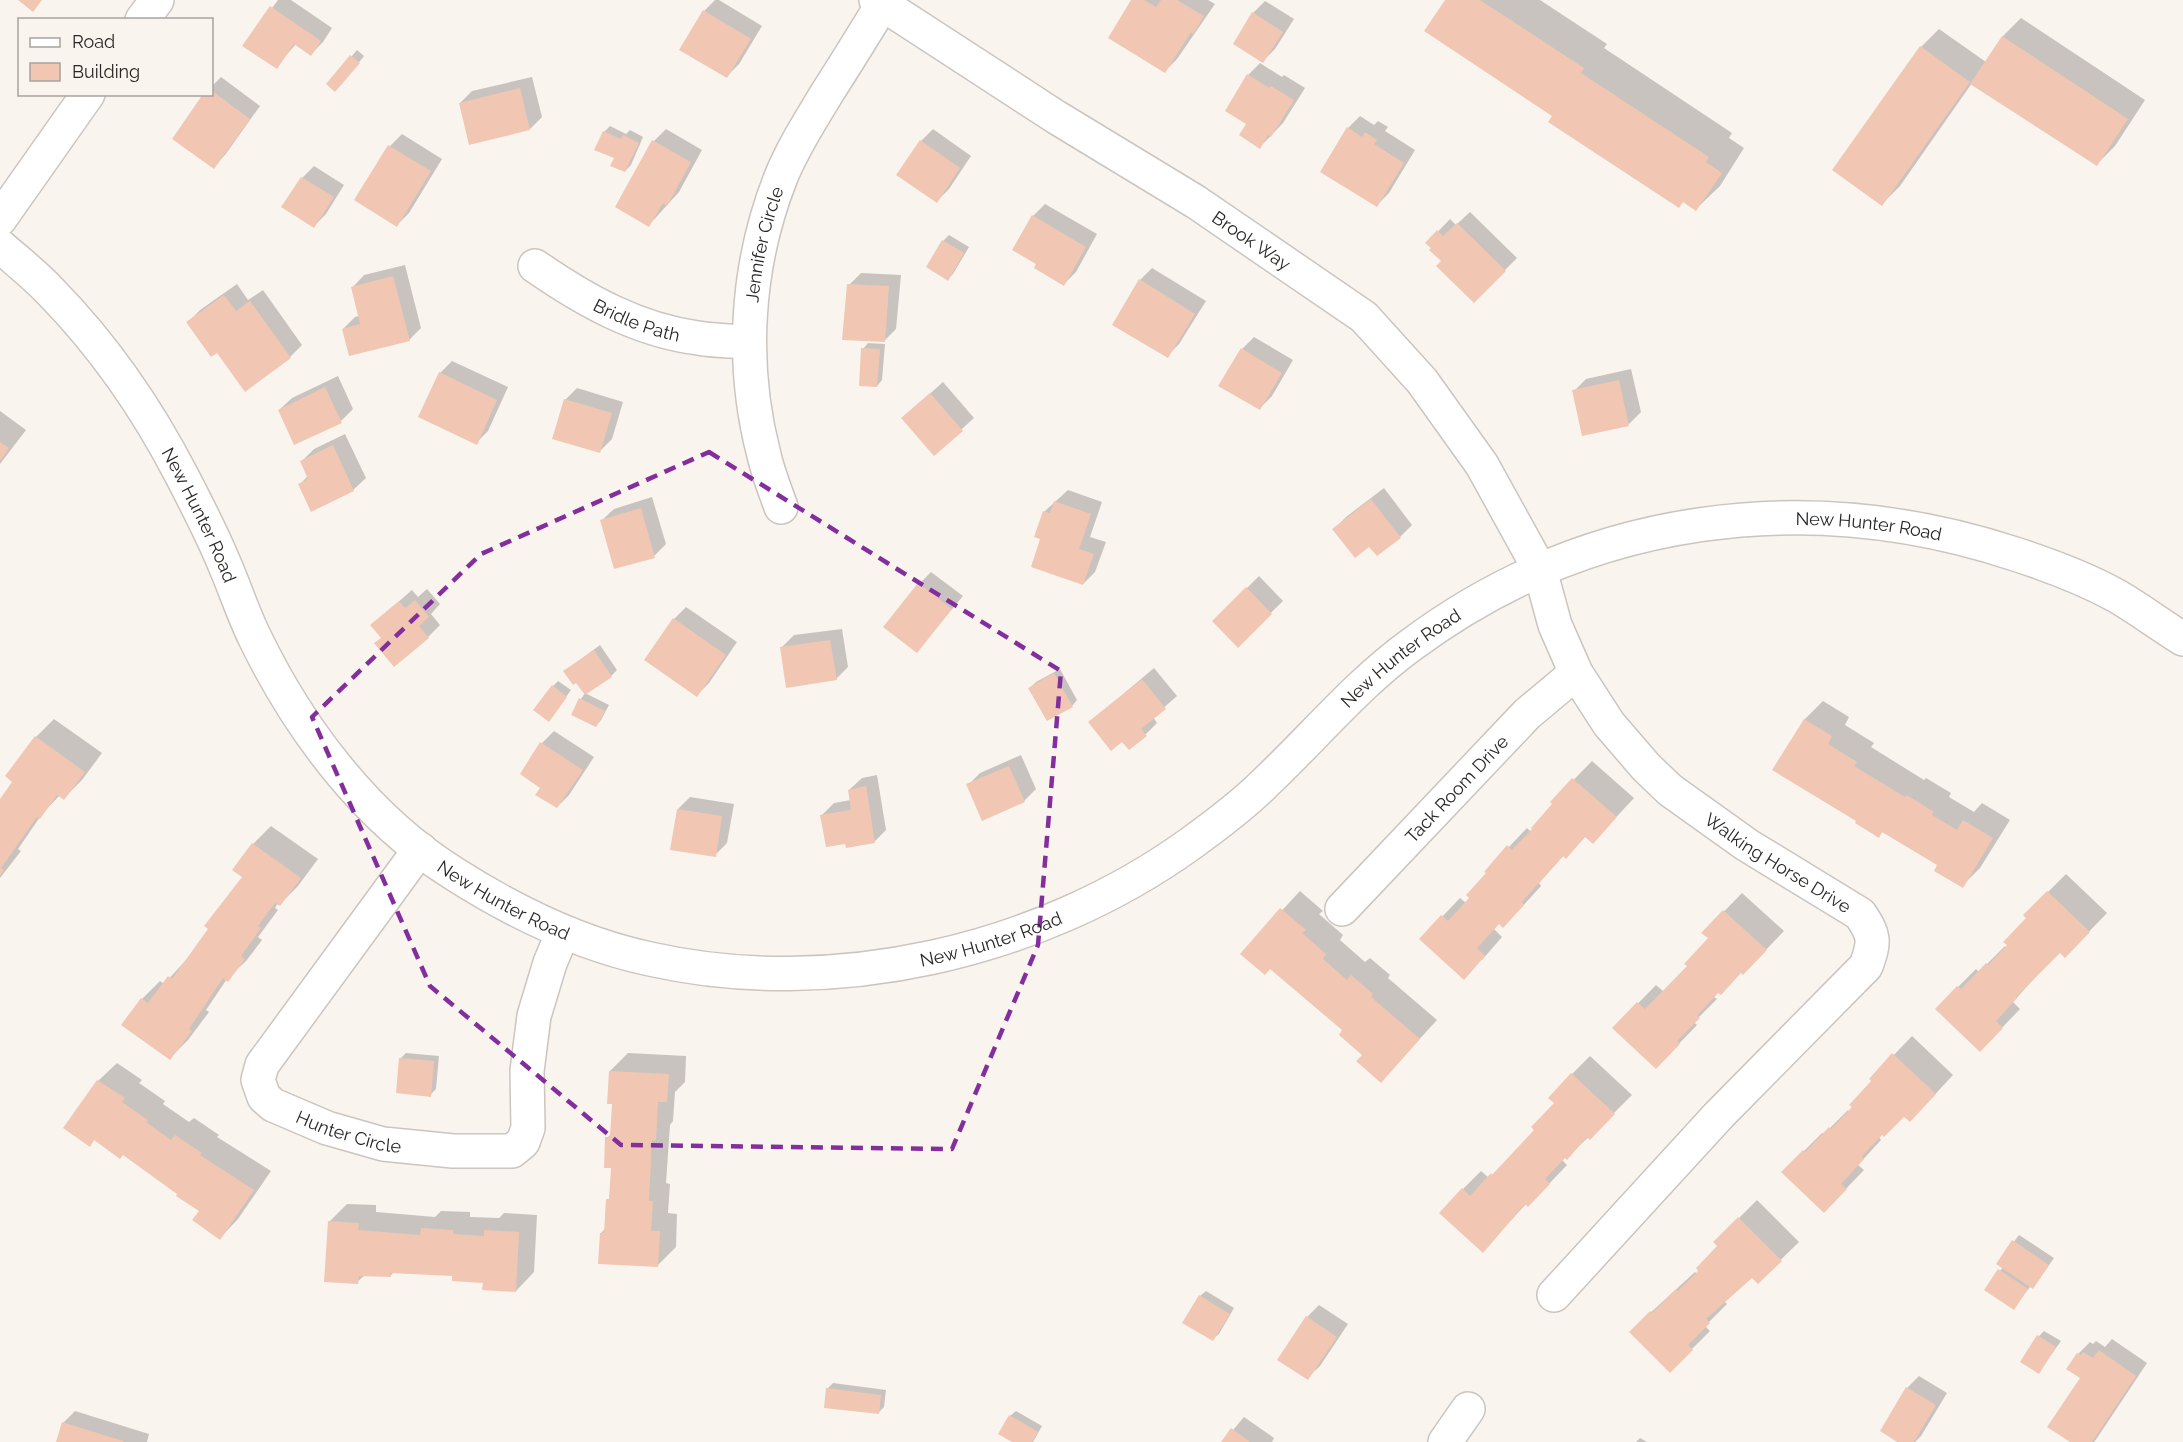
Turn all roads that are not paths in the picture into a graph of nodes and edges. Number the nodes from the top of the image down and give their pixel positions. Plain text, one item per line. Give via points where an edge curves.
1 (157, 0) edge
2 (881, 1) edge
3 (144, 18) edge
4 (87, 96) edge
5 (0, 219) edge
6 (0, 246) edge
7 (535, 266) dead end
8 (749, 342) junction
9 (781, 507) dead end
10 (1540, 570) junction
11 (2183, 639) edge
12 (1576, 673) junction
13 (420, 849) junction
14 (1342, 909) dead end
15 (563, 932) junction
16 (1554, 1295) dead end
17 (1468, 1409) dead end
18 (1445, 1442) edge

1 - 3 street
2 - 8 street, Jennifer Circle via 802,134 782,176 766,221 752,291
2 - 10 street, Brook Way via 1046,111 1196,202 1364,317 1422,381 1482,465
4 - 5 street
6 - 13 street, New Hunter Road via 87,330 132,389 181,474 283,692 321,748 364,799
7 - 8 street, Bridle Path via 600,307 648,327 698,338
8 - 9 street, Jennifer Circle via 752,398 764,456
10 - 11 street, New Hunter Road via 1603,546 1716,522 1824,518 1899,525 1973,540 2046,564 2114,595
10 - 12 street, Walking Horse Drive via 1555,625
10 - 15 street, New Hunter Road via 1470,606 1409,646 1343,703 1260,789 1190,845 1125,885 1044,923 987,944 914,961 855,970 765,974 696,968 643,958
12 - 14 street, Tack Room Drive via 1527,714
12 - 16 street, Walking Horse Drive via 1609,724 1670,790 1747,845 1860,914 1870,929 1873,946 1866,966 1719,1115
13 - 15 street, New Hunter Road via 510,908
13 - 15 street, Hunter Circle via 262,1065 258,1080 264,1097 273,1105 327,1128 383,1144 453,1151 512,1151 523,1142 528,1128 527,1071 534,1016
17 - 18 street

